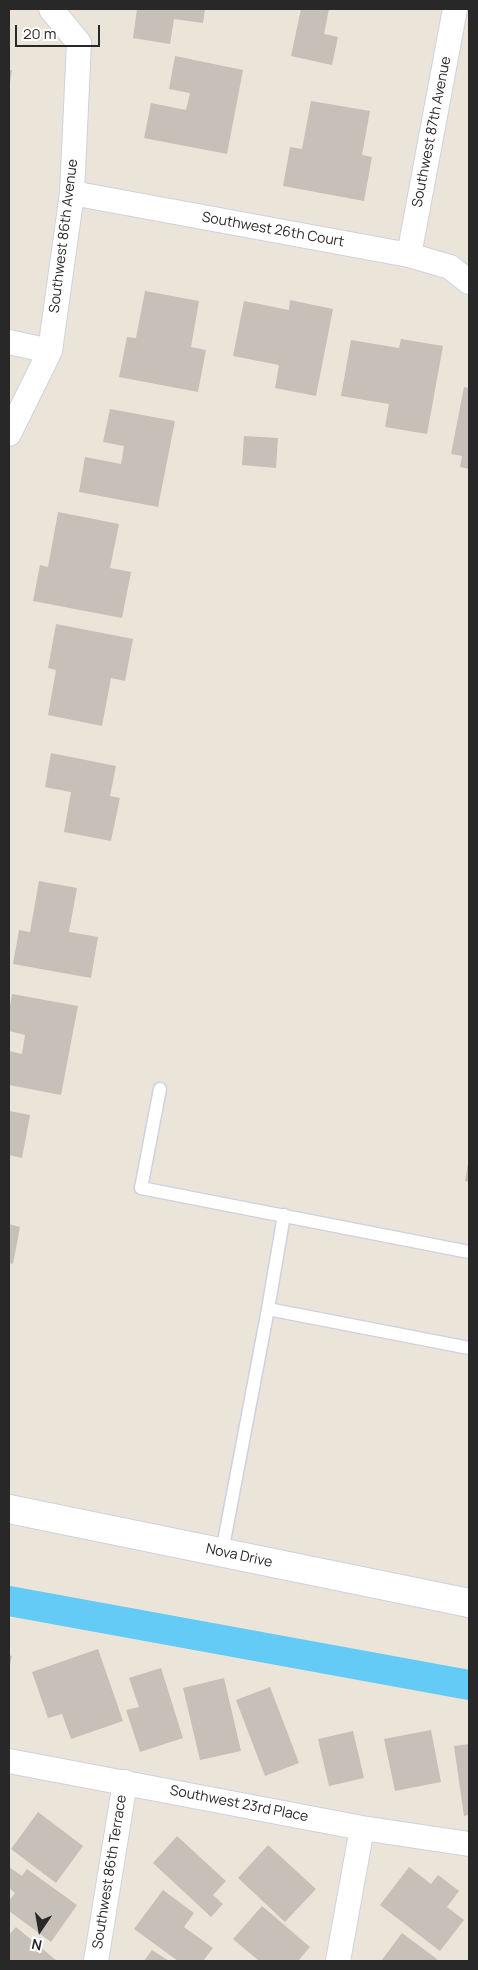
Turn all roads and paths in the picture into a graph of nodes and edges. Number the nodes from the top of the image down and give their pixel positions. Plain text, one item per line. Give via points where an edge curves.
1 (51, 9) edge
2 (455, 9) edge
3 (72, 193) junction
4 (409, 255) junction
5 (469, 282) edge
6 (9, 342) edge
7 (50, 351) junction
8 (9, 434) edge
9 (160, 1089) dead end
10 (284, 1216) junction
11 (469, 1252) edge
12 (268, 1309) junction
13 (469, 1348) edge
14 (9, 1509) edge
15 (222, 1552) junction
16 (469, 1603) edge
17 (9, 1761) edge
18 (125, 1782) junction
19 (362, 1828) junction
20 (469, 1844) edge
21 (96, 1961) edge
22 (338, 1961) edge

1 - 3 street, Southwest 86th Avenue via 79,43
2 - 4 street, Southwest 87th Avenue
3 - 4 street, Southwest 26th Court
3 - 7 street, Southwest 86th Avenue
4 - 5 street, Southwest 26th Court via 450,267
6 - 7 street
7 - 8 street, Southwest 86th Avenue
9 - 10 lane via 141,1188
10 - 11 lane
10 - 12 lane
12 - 13 lane
12 - 15 lane
14 - 15 street, Nova Drive
15 - 16 street, Nova Drive
17 - 18 street, Southwest 23rd Place
18 - 19 street, Southwest 23rd Place
18 - 21 street, Southwest 86th Terrace
19 - 20 street, Southwest 23rd Place
19 - 22 street

